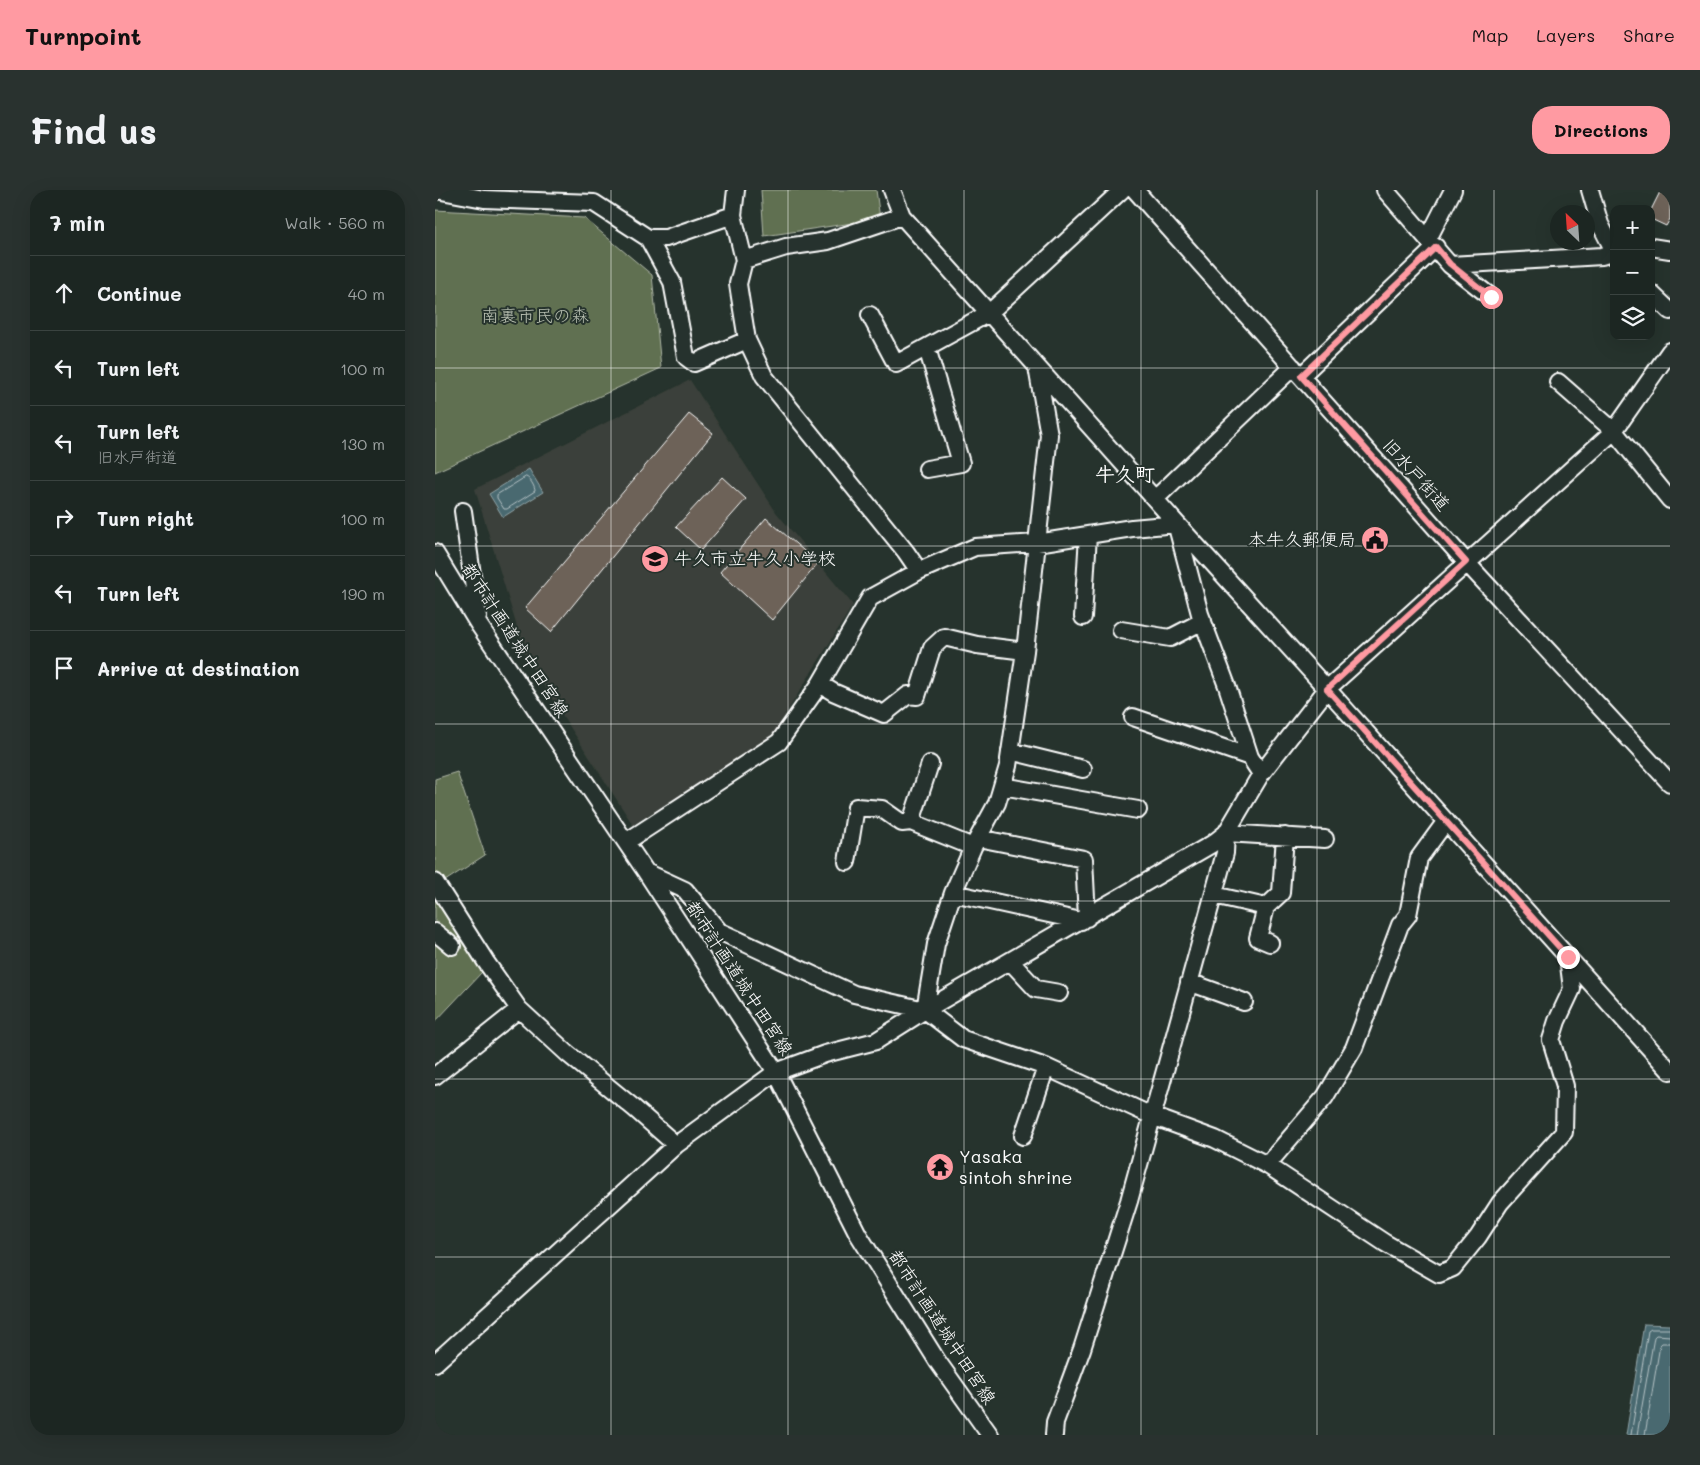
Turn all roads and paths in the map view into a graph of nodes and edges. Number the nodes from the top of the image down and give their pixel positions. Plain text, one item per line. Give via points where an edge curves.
1 (436, 190) edge
2 (736, 190) edge
3 (892, 190) edge
4 (1122, 190) edge
5 (1135, 190) edge
6 (1385, 190) edge
7 (1590, 190) edge
8 (1450, 192) edge
9 (492, 194) edge
10 (733, 214) junction
11 (902, 216) junction
12 (648, 238) junction
13 (1432, 243) junction
14 (1655, 248) edge
15 (1613, 250) edge
16 (1670, 250) edge
17 (1610, 253) edge
18 (743, 260) junction
19 (1450, 264) junction
20 (1653, 295) edge
21 (1491, 297) dead end
22 (1670, 311) edge
23 (989, 313) junction
24 (870, 315) dead end
25 (747, 340) junction
26 (927, 348) junction
27 (1670, 351) edge
28 (1037, 367) junction
29 (1297, 372) junction
30 (1558, 382) dead end
31 (1614, 431) junction
32 (927, 469) dead end
33 (1155, 500) junction
34 (1670, 500) edge
35 (463, 511) dead end
36 (1177, 524) junction
37 (1088, 535) junction
38 (1037, 543) junction
39 (435, 553) edge
40 (1466, 562) junction
41 (919, 571) junction
42 (1083, 617) dead end
43 (1203, 621) junction
44 (479, 624) junction
45 (1121, 630) dead end
46 (1025, 651) junction
47 (819, 684) junction
48 (1327, 689) junction
49 (1133, 717) dead end
50 (1010, 751) junction
51 (1250, 757) junction
52 (931, 764) dead end
53 (1083, 769) dead end
54 (1261, 774) junction
55 (1670, 784) edge
56 (1002, 786) junction
57 (1138, 810) dead end
58 (1446, 821) junction
59 (911, 822) junction
60 (1226, 833) junction
61 (1285, 836) junction
62 (1325, 839) dead end
63 (626, 842) junction
64 (976, 842) junction
65 (847, 862) dead end
66 (646, 872) junction
67 (435, 882) edge
68 (953, 893) junction
69 (1213, 895) junction
70 (1266, 907) junction
71 (1084, 919) junction
72 (435, 932) edge
73 (1270, 943) dead end
74 (452, 946) dead end
75 (1568, 957) junction
76 (1010, 961) junction
77 (1189, 982) junction
78 (1059, 993) dead end
79 (1244, 1002) dead end
80 (519, 1009) junction
81 (925, 1010) junction
82 (1046, 1066) junction
83 (777, 1072) junction
84 (1670, 1072) edge
85 (435, 1076) edge
86 (1152, 1116) junction
87 (1023, 1136) dead end
88 (676, 1145) junction
89 (1267, 1165) junction
90 (435, 1363) edge
91 (991, 1435) edge
92 (1054, 1435) edge

1 - 9 street
2 - 10 street
3 - 11 street
4 - 23 street
5 - 29 street, 旧水戸街道
6 - 13 street
7 - 15 street via 1600,224
8 - 13 street
9 - 12 street via 595,203
10 - 12 street via 666,238
10 - 18 street
11 - 18 street via 828,241 786,247
11 - 23 street
12 - 25 street via 672,282 686,358 694,363
13 - 19 street
13 - 29 street
14 - 16 street
17 - 19 street via 1602,256
18 - 25 street via 738,284
19 - 21 street
20 - 22 street
23 - 26 street
23 - 28 street
24 - 26 street via 896,364
25 - 41 street via 764,376
26 - 32 street via 961,463
27 - 31 street
28 - 33 street
28 - 38 street via 1049,435
29 - 33 street
29 - 40 street, 旧水戸街道
30 - 31 street
31 - 34 street
31 - 40 street
33 - 36 street
35 - 44 street
36 - 37 street
36 - 43 street
36 - 48 street
37 - 38 street
37 - 42 street
38 - 41 street via 975,547
38 - 46 street
39 - 44 street, 都市計画道城中田宮線
40 - 48 street
40 - 55 street, 旧水戸街道
41 - 47 street via 870,598
43 - 45 street via 1170,638
43 - 51 street
44 - 63 street, 都市計画道城中田宮線
46 - 47 street via 944,637 932,648 917,696 908,695 884,714
46 - 50 street
47 - 63 street via 779,742
48 - 54 street
48 - 58 street
49 - 51 street
50 - 53 street
50 - 56 street
51 - 54 street
52 - 59 street
54 - 60 street
56 - 57 street
56 - 64 street via 997,803
58 - 75 street
58 - 89 street via 1419,858 1409,914 1400,925 1354,1048 1325,1097
59 - 64 street
59 - 65 street via 902,823 882,809 856,807
60 - 61 street
60 - 69 street via 1225,853
60 - 71 street
61 - 62 street
61 - 70 street via 1281,893
63 - 66 street, 都市計画道城中田宮線
64 - 68 street
64 - 71 street via 1084,860
66 - 81 street via 685,890 719,931 854,994
66 - 83 street, 都市計画道城中田宮線
67 - 80 street
68 - 71 street
68 - 81 street via 936,944
69 - 70 street
69 - 77 street
70 - 73 street via 1259,938
71 - 76 street
72 - 74 street
75 - 84 street
75 - 89 street via 1572,989 1551,1040 1565,1086 1564,1132 1500,1203 1453,1268 1439,1274 1385,1243
76 - 78 street via 1036,989
76 - 81 street
77 - 79 street
77 - 86 street
80 - 85 street
80 - 88 street
81 - 82 street via 963,1039
81 - 83 street via 876,1041 825,1054
82 - 86 street
82 - 87 street
83 - 88 street
83 - 91 street, 都市計画道城中田宮線 via 858,1234 938,1362
86 - 89 street via 1215,1139
86 - 92 street via 1129,1201 1055,1422
88 - 90 street

